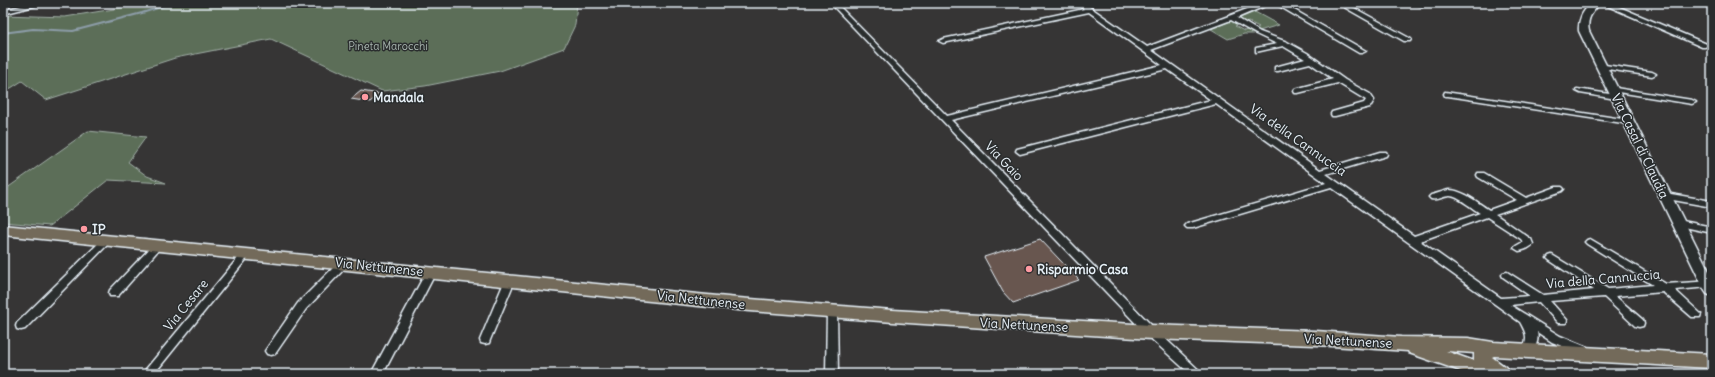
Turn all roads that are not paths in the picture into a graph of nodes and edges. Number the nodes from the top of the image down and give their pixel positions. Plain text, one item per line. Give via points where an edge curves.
1 (44, 3) edge
2 (1080, 3) edge
3 (1269, 3) edge
4 (1277, 3) edge
5 (1340, 3) edge
6 (1596, 3) edge
7 (1604, 3) edge
8 (838, 8) dead end
9 (1090, 10) junction
10 (3, 12) edge
11 (1232, 18) junction
12 (1407, 39) dead end
13 (943, 41) dead end
14 (1284, 44) junction
15 (1705, 44) dead end
16 (1146, 50) junction
17 (1259, 50) dead end
18 (1362, 51) dead end
19 (1311, 60) junction
20 (1169, 66) junction
21 (1601, 66) junction
22 (1278, 69) dead end
23 (1652, 74) dead end
24 (1339, 80) junction
25 (1298, 91) dead end
26 (1580, 91) dead end
27 (1614, 93) junction
28 (1448, 94) dead end
29 (1218, 101) junction
30 (1692, 102) dead end
31 (1335, 114) dead end
32 (945, 119) junction
33 (1629, 122) junction
34 (1020, 151) dead end
35 (1383, 154) dead end
36 (1320, 173) junction
37 (1481, 175) dead end
38 (1334, 183) junction
39 (1559, 189) dead end
40 (1665, 196) junction
41 (1434, 197) dead end
42 (1525, 200) junction
43 (1712, 204) edge
44 (1488, 214) junction
45 (1678, 223) junction
46 (1190, 226) dead end
47 (3, 230) edge
48 (1712, 230) edge
49 (107, 240) junction
50 (1413, 240) junction
51 (1590, 242) dead end
52 (158, 245) junction
53 (1519, 248) dead end
54 (246, 254) junction
55 (1552, 258) dead end
56 (344, 264) junction
57 (431, 272) junction
58 (1507, 275) dead end
59 (510, 280) junction
60 (1710, 287) edge
61 (1665, 288) junction
62 (114, 293) dead end
63 (1606, 293) junction
64 (1540, 298) junction
65 (1500, 302) junction
66 (832, 311) junction
67 (1696, 314) dead end
68 (1520, 317) junction
69 (1562, 320) dead end
70 (1639, 323) dead end
71 (21, 326) dead end
72 (1151, 332) junction
73 (485, 340) dead end
74 (1402, 344) junction
75 (1493, 349) junction
76 (1528, 350) junction
77 (271, 351) dead end
78 (1592, 353) junction
79 (1707, 359) edge
80 (148, 374) edge
81 (377, 374) edge
82 (832, 374) edge
83 (1197, 374) edge
84 (1490, 374) edge
85 (1501, 374) edge

1 - 10 street
2 - 9 street, Via della Cannuccia
3 - 11 street
4 - 18 street
5 - 12 street
6 - 21 street, Via Casal di Claudia via 1585,16 1583,24
7 - 15 street
8 - 32 street, Via Gaio
9 - 13 street
9 - 16 street, Via della Cannuccia
11 - 14 street via 1261,35
11 - 16 street
14 - 17 street
14 - 19 street
16 - 20 street, Via della Cannuccia
19 - 22 street
19 - 24 street
20 - 29 street, Via della Cannuccia
20 - 32 street
21 - 23 street
21 - 27 street, Via Casal di Claudia
24 - 25 street
24 - 31 street via 1365,95 1370,102
26 - 27 street
27 - 30 street
27 - 33 street, Via Casal di Claudia
28 - 33 street
29 - 34 street
29 - 36 street, Via della Cannuccia
32 - 72 street, Via Gaio
33 - 40 street, Via Casal di Claudia
35 - 36 street
36 - 38 street, Via della Cannuccia
37 - 42 street
38 - 46 street
38 - 50 street, Via della Cannuccia
39 - 42 street
40 - 43 street
40 - 45 street, Via Casal di Claudia
41 - 44 street via 1447,193 1456,194
42 - 44 street
44 - 50 street
44 - 53 street via 1526,238 1528,244
45 - 48 street
45 - 60 street, Via Casal di Claudia
47 - 49 main road, Via Nettunense
49 - 52 main road, Via Nettunense
49 - 71 street
50 - 65 street, Via della Cannuccia
51 - 61 street
52 - 54 main road, Via Nettunense
52 - 62 street
54 - 56 main road, Via Nettunense
54 - 80 street, Via Cesare
55 - 63 street
56 - 57 main road, Via Nettunense
56 - 77 street via 301,308
57 - 59 main road, Via Nettunense
57 - 81 street
58 - 64 street
59 - 66 main road, Via Nettunense via 738,304
59 - 73 street
60 - 61 street, Via della Cannuccia
61 - 63 street, Via della Cannuccia
61 - 67 street
63 - 64 street, Via della Cannuccia
63 - 70 street
64 - 65 street, Via della Cannuccia
64 - 69 street
65 - 68 street, Via della Cannuccia
66 - 72 main road, Via Nettunense
66 - 82 street
68 - 76 street, Via della Cannuccia via 1534,336
68 - 78 street, Via della Cannuccia via 1560,341
72 - 74 main road, Via Nettunense
72 - 83 street, Via Gaio
74 - 75 main road, Via Nettunense via 1468,345
74 - 84 main road, Via Nettunense
75 - 76 main road, Via Nettunense
75 - 85 main road via 1483,353 1482,359
76 - 78 main road, Via Nettunense
78 - 79 main road, Via Nettunense

